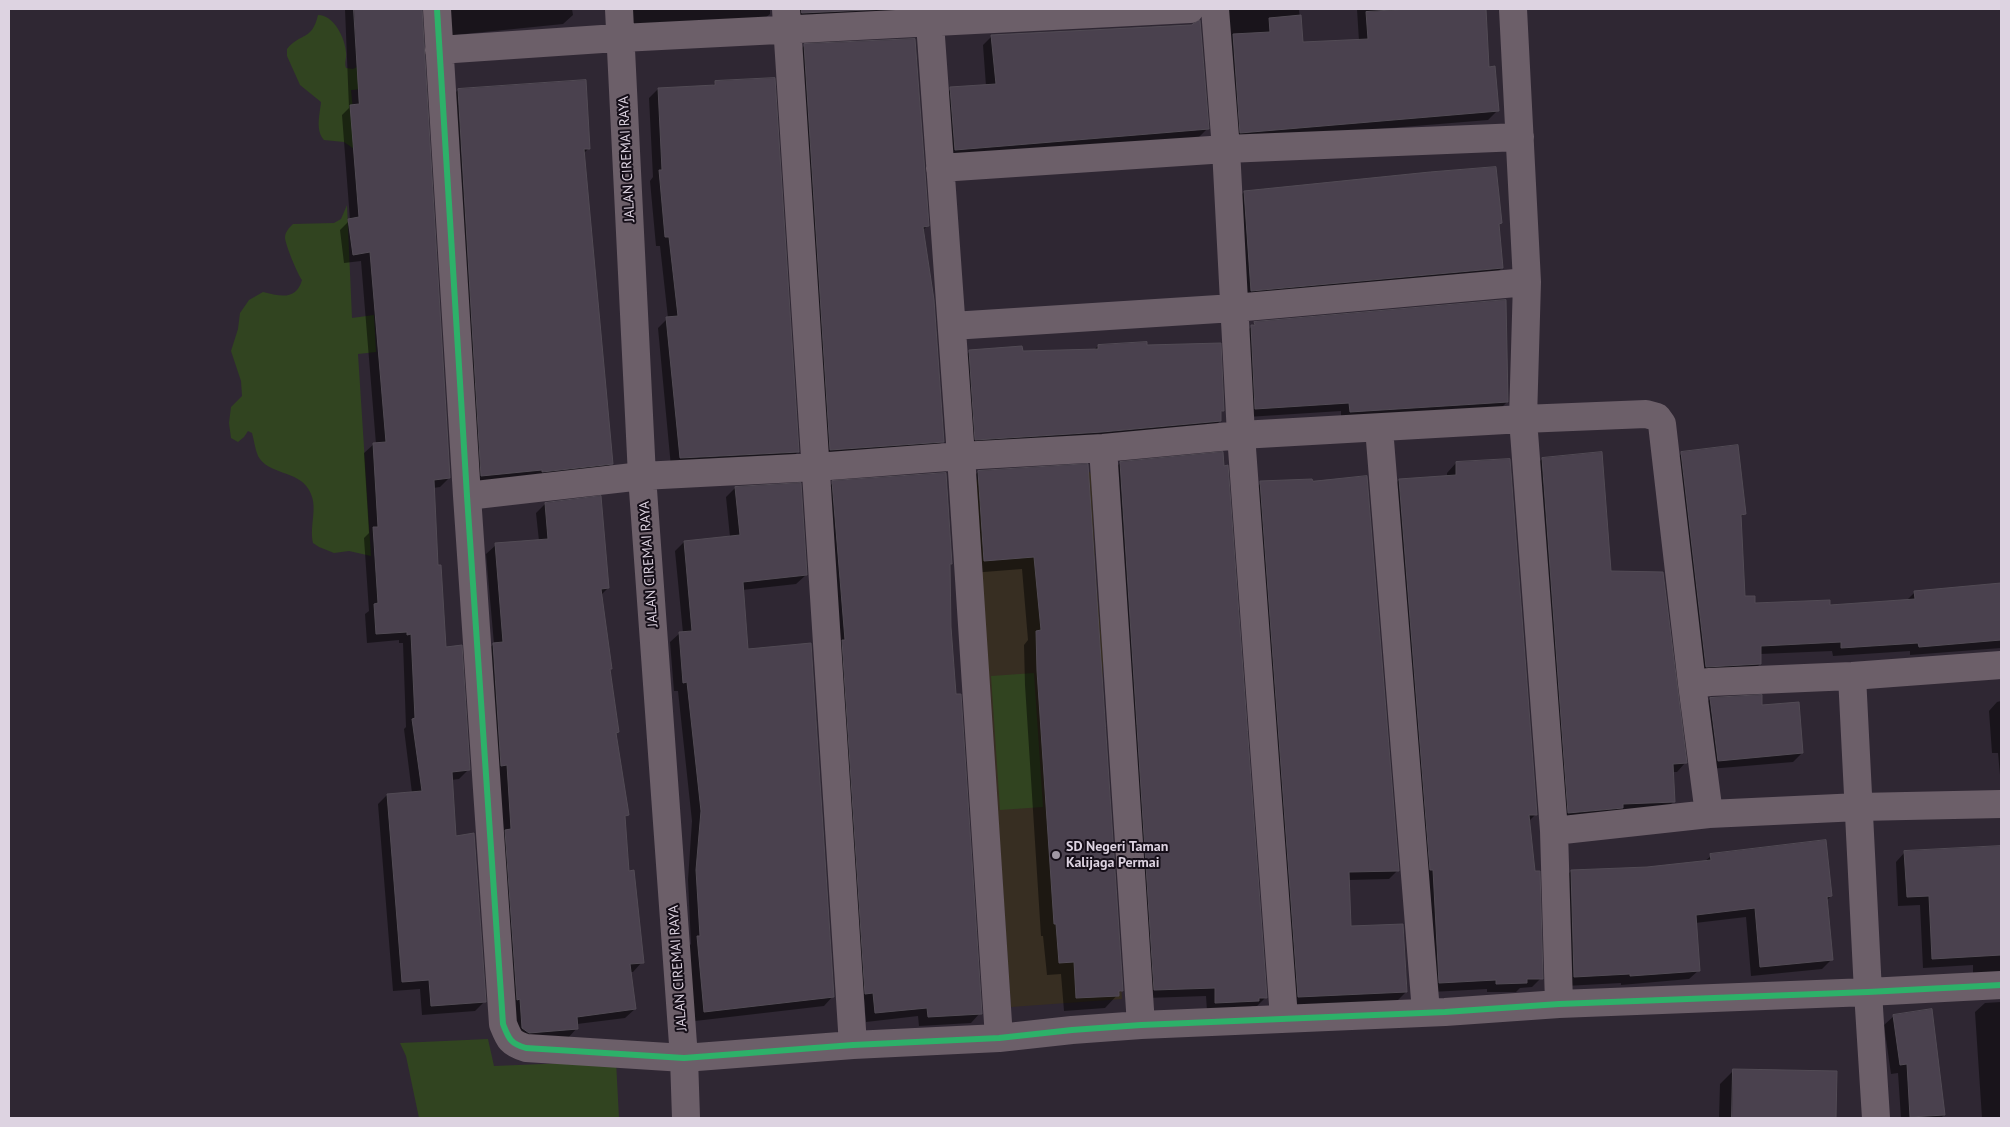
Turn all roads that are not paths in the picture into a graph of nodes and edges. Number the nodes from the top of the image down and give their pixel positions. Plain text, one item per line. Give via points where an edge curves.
1 (437, 9) edge
2 (619, 9) edge
3 (1190, 9) edge
4 (1215, 9) edge
5 (1514, 9) edge
6 (1077, 12) edge
7 (930, 15) edge
8 (787, 20) edge
9 (621, 38) junction
10 (439, 50) junction
11 (1520, 137) junction
12 (1226, 149) junction
13 (940, 168) junction
14 (1527, 282) junction
15 (1234, 308) junction
16 (952, 326) junction
17 (1523, 418) junction
18 (1379, 428) junction
19 (1241, 435) junction
20 (1103, 448) junction
21 (961, 456) junction
22 (816, 468) junction
23 (642, 476) junction
24 (467, 496) junction
25 (2001, 665) edge
26 (1852, 676) junction
27 (1692, 684) junction
28 (2001, 804) edge
29 (1859, 807) junction
30 (1709, 814) junction
31 (1554, 831) junction
32 (2001, 985) edge
33 (1868, 992) junction
34 (1559, 1004) junction
35 (1426, 1012) junction
36 (1284, 1018) junction
37 (1141, 1025) junction
38 (999, 1038) junction
39 (853, 1045) junction
40 (684, 1058) junction
41 (686, 1118) edge
42 (1876, 1118) edge

1 - 10 street
2 - 9 street, JALAN CIREMAI RAYA
3 - 6 street
4 - 12 street
5 - 11 street
6 - 7 street
7 - 8 street
7 - 13 street
8 - 9 street
8 - 22 street
9 - 10 street
9 - 23 street, JALAN CIREMAI RAYA
10 - 24 street
11 - 12 street
11 - 14 street
12 - 13 street
12 - 15 street
13 - 16 street
14 - 15 street
14 - 17 street
15 - 16 street
15 - 19 street
16 - 21 street
17 - 18 street
17 - 27 street via 1646,414 1657,417 1662,424
17 - 31 street
18 - 19 street
18 - 35 street
19 - 20 street
19 - 36 street
20 - 21 street
20 - 37 street
21 - 22 street
21 - 38 street
22 - 23 street
22 - 39 street
23 - 24 street
23 - 40 street, JALAN CIREMAI RAYA
24 - 40 street via 502,1024 514,1044 526,1048
25 - 26 street
26 - 27 street
26 - 29 street
27 - 30 street
28 - 29 street
29 - 30 street
29 - 33 street
30 - 31 street
31 - 34 street
32 - 33 street
33 - 34 street
33 - 42 street
34 - 35 street
35 - 36 street
36 - 37 street
37 - 38 street
38 - 39 street
39 - 40 street
40 - 41 street, JALAN CIREMAI RAYA

